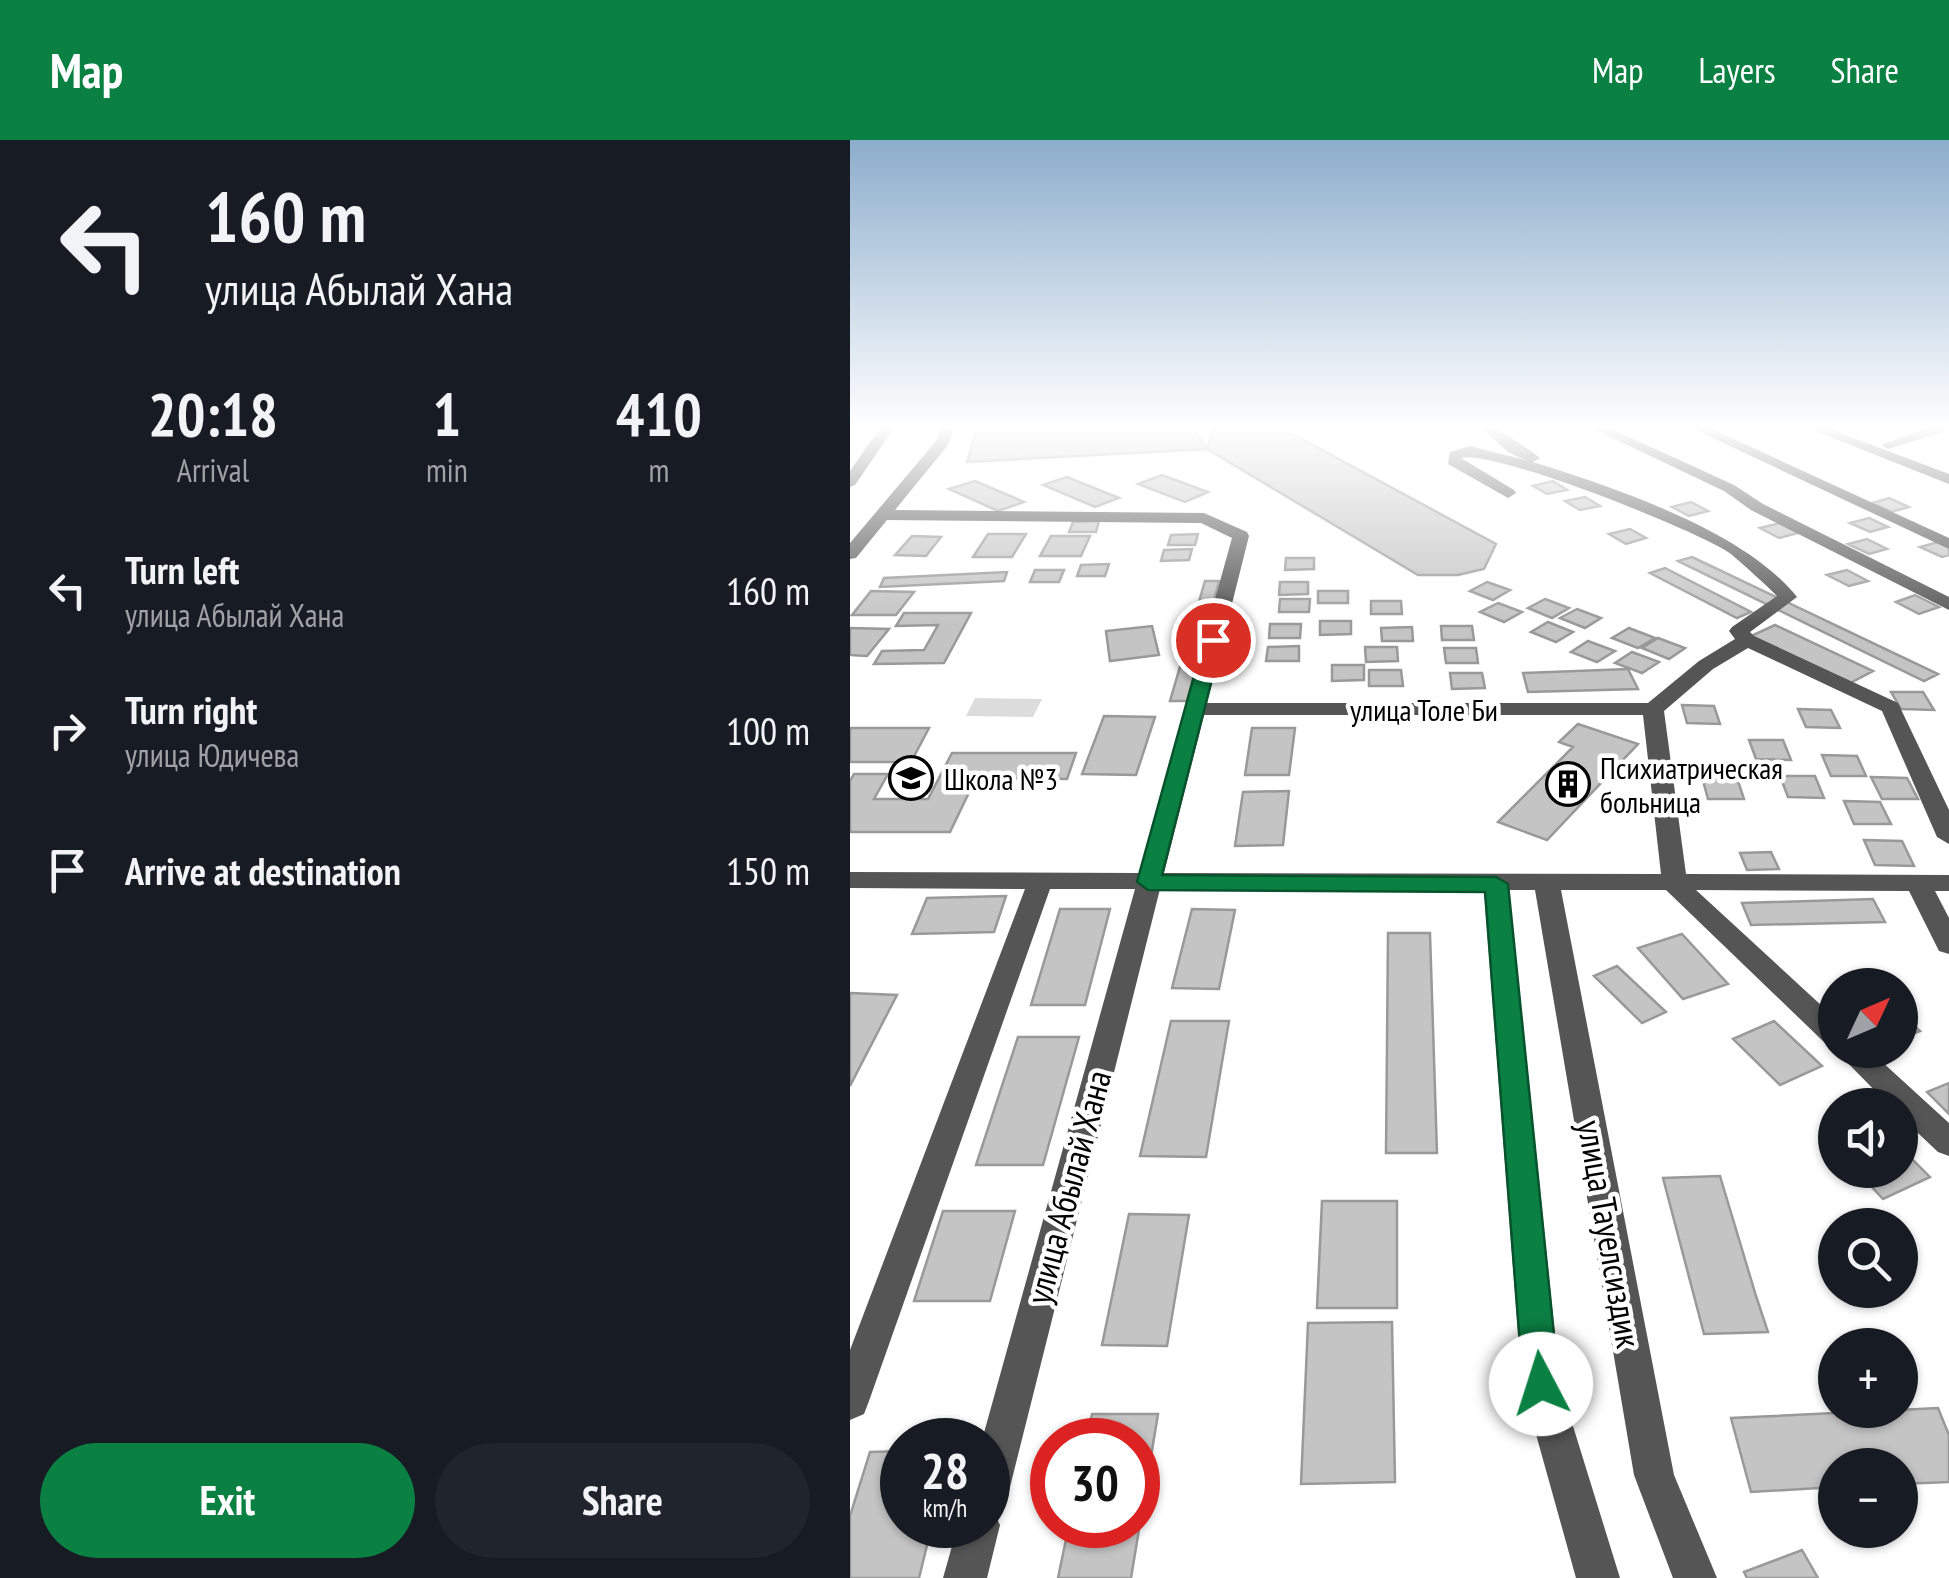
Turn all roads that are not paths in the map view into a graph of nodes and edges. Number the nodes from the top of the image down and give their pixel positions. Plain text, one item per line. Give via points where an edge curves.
1 (902, 492) edge
2 (1605, 492) edge
3 (1735, 492) edge
4 (1837, 492) edge
5 (883, 515) junction
6 (1949, 544) edge
7 (850, 554) edge
8 (1949, 604) edge
9 (1748, 640) junction
10 (1653, 709) junction
11 (1195, 710) junction
12 (1949, 837) edge
13 (850, 880) edge
14 (1040, 882) junction
15 (1148, 882) junction
16 (1918, 883) junction
17 (1949, 883) edge
18 (1496, 884) junction
19 (1548, 884) junction
20 (1676, 885) junction
21 (1949, 945) edge
22 (1818, 1020) edge
23 (1869, 1068) edge
24 (1949, 1143) edge
25 (850, 1401) edge
26 (1007, 1418) edge
27 (972, 1548) edge
28 (965, 1578) edge
29 (1598, 1578) edge
30 (1696, 1578) edge

1 - 5 street
2 - 9 street via 1711,536 1772,579 1788,596 1739,631
3 - 8 street
4 - 6 street
5 - 7 street
5 - 11 street, улица Абылай Хана via 1204,518 1241,536
9 - 10 street
9 - 12 street via 1891,707
10 - 11 street, улица Толе Би
10 - 20 street
11 - 15 street, улица Абылай Хана
13 - 14 street
14 - 15 street
14 - 25 street
15 - 18 street
15 - 26 street, улица Абылай Хана
16 - 17 street
16 - 20 street
16 - 21 street
18 - 19 street
18 - 29 street via 1541,1384
19 - 20 street
19 - 30 street, улица Тауелсиздик via 1654,1475
20 - 22 street
23 - 24 street
27 - 28 street

